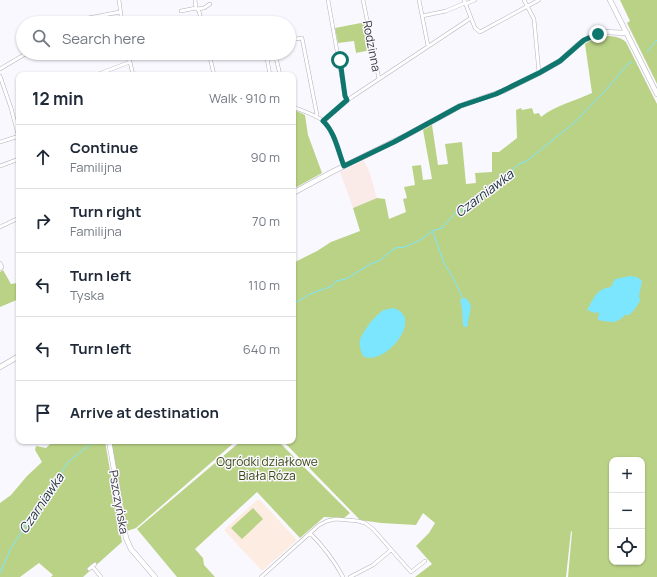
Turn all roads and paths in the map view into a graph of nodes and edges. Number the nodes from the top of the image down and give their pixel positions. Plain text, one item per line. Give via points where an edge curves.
1 (119, 0) edge
2 (195, 0) edge
3 (328, 0) edge
4 (363, 0) edge
5 (419, 0) edge
6 (475, 0) edge
7 (524, 0) edge
8 (539, 0) edge
9 (610, 0) edge
10 (465, 2) edge
11 (210, 4) dead end
12 (528, 7) junction
13 (197, 9) junction
14 (181, 11) dead end
15 (120, 12) junction
16 (99, 16) edge
17 (121, 16) edge
18 (200, 16) edge
19 (422, 16) junction
20 (471, 18) junction
21 (627, 33) junction
22 (296, 39) edge
23 (428, 46) junction
24 (16, 60) edge
25 (211, 60) edge
26 (267, 60) edge
27 (277, 60) edge
28 (130, 62) joint
29 (0, 69) edge
30 (104, 72) edge
31 (132, 72) edge
32 (213, 72) edge
33 (269, 72) edge
34 (279, 72) edge
35 (539, 73) junction
36 (0, 76) edge
37 (378, 79) junction
38 (657, 94) edge
39 (347, 100) junction
40 (296, 108) edge
41 (316, 117) junction
42 (323, 121) junction
43 (16, 122) edge
44 (16, 138) edge
45 (0, 142) edge
46 (16, 160) edge
47 (0, 166) edge
48 (344, 166) junction
49 (296, 191) edge
50 (16, 219) edge
51 (0, 227) edge
52 (0, 263) edge
53 (0, 269) edge
54 (16, 358) edge
55 (0, 367) edge
56 (110, 444) edge
57 (310, 533) junction
58 (391, 550) junction
59 (425, 561) dead end
60 (89, 569) dead end
61 (263, 576) edge
62 (101, 577) edge
63 (155, 577) edge
64 (343, 577) edge
65 (350, 577) edge

1 - 15 street
2 - 13 street
3 - 39 street
4 - 37 street, Rodzinna
5 - 19 street
6 - 10 street
7 - 12 street
8 - 12 street
9 - 21 street
10 - 19 street via 446,11
10 - 20 street
11 - 13 street
12 - 20 street via 480,32
12 - 35 street via 534,19
13 - 14 street
13 - 18 street
15 - 16 street
15 - 17 street
19 - 23 street
20 - 23 street
21 - 35 street via 604,32 590,37 560,61
21 - 38 street
22 - 41 street via 302,38
23 - 37 street
24 - 29 street
25 - 32 street
26 - 33 street
27 - 34 street
28 - 30 street
28 - 31 street
35 - 48 street via 496,94 460,106
36 - 43 street
37 - 39 street, Rodzinna
39 - 42 street, Rodzinna
40 - 41 street
41 - 42 street
42 - 48 street via 328,125
44 - 45 street
46 - 47 street
48 - 49 street
50 - 51 street
52 - 53 street
54 - 55 street
56 - 63 street, Pszczyńska via 126,540
57 - 58 street via 330,520 360,521 371,527
57 - 61 street
57 - 64 street via 323,546
58 - 59 street via 411,572
58 - 65 street via 373,565
60 - 62 street via 94,565

